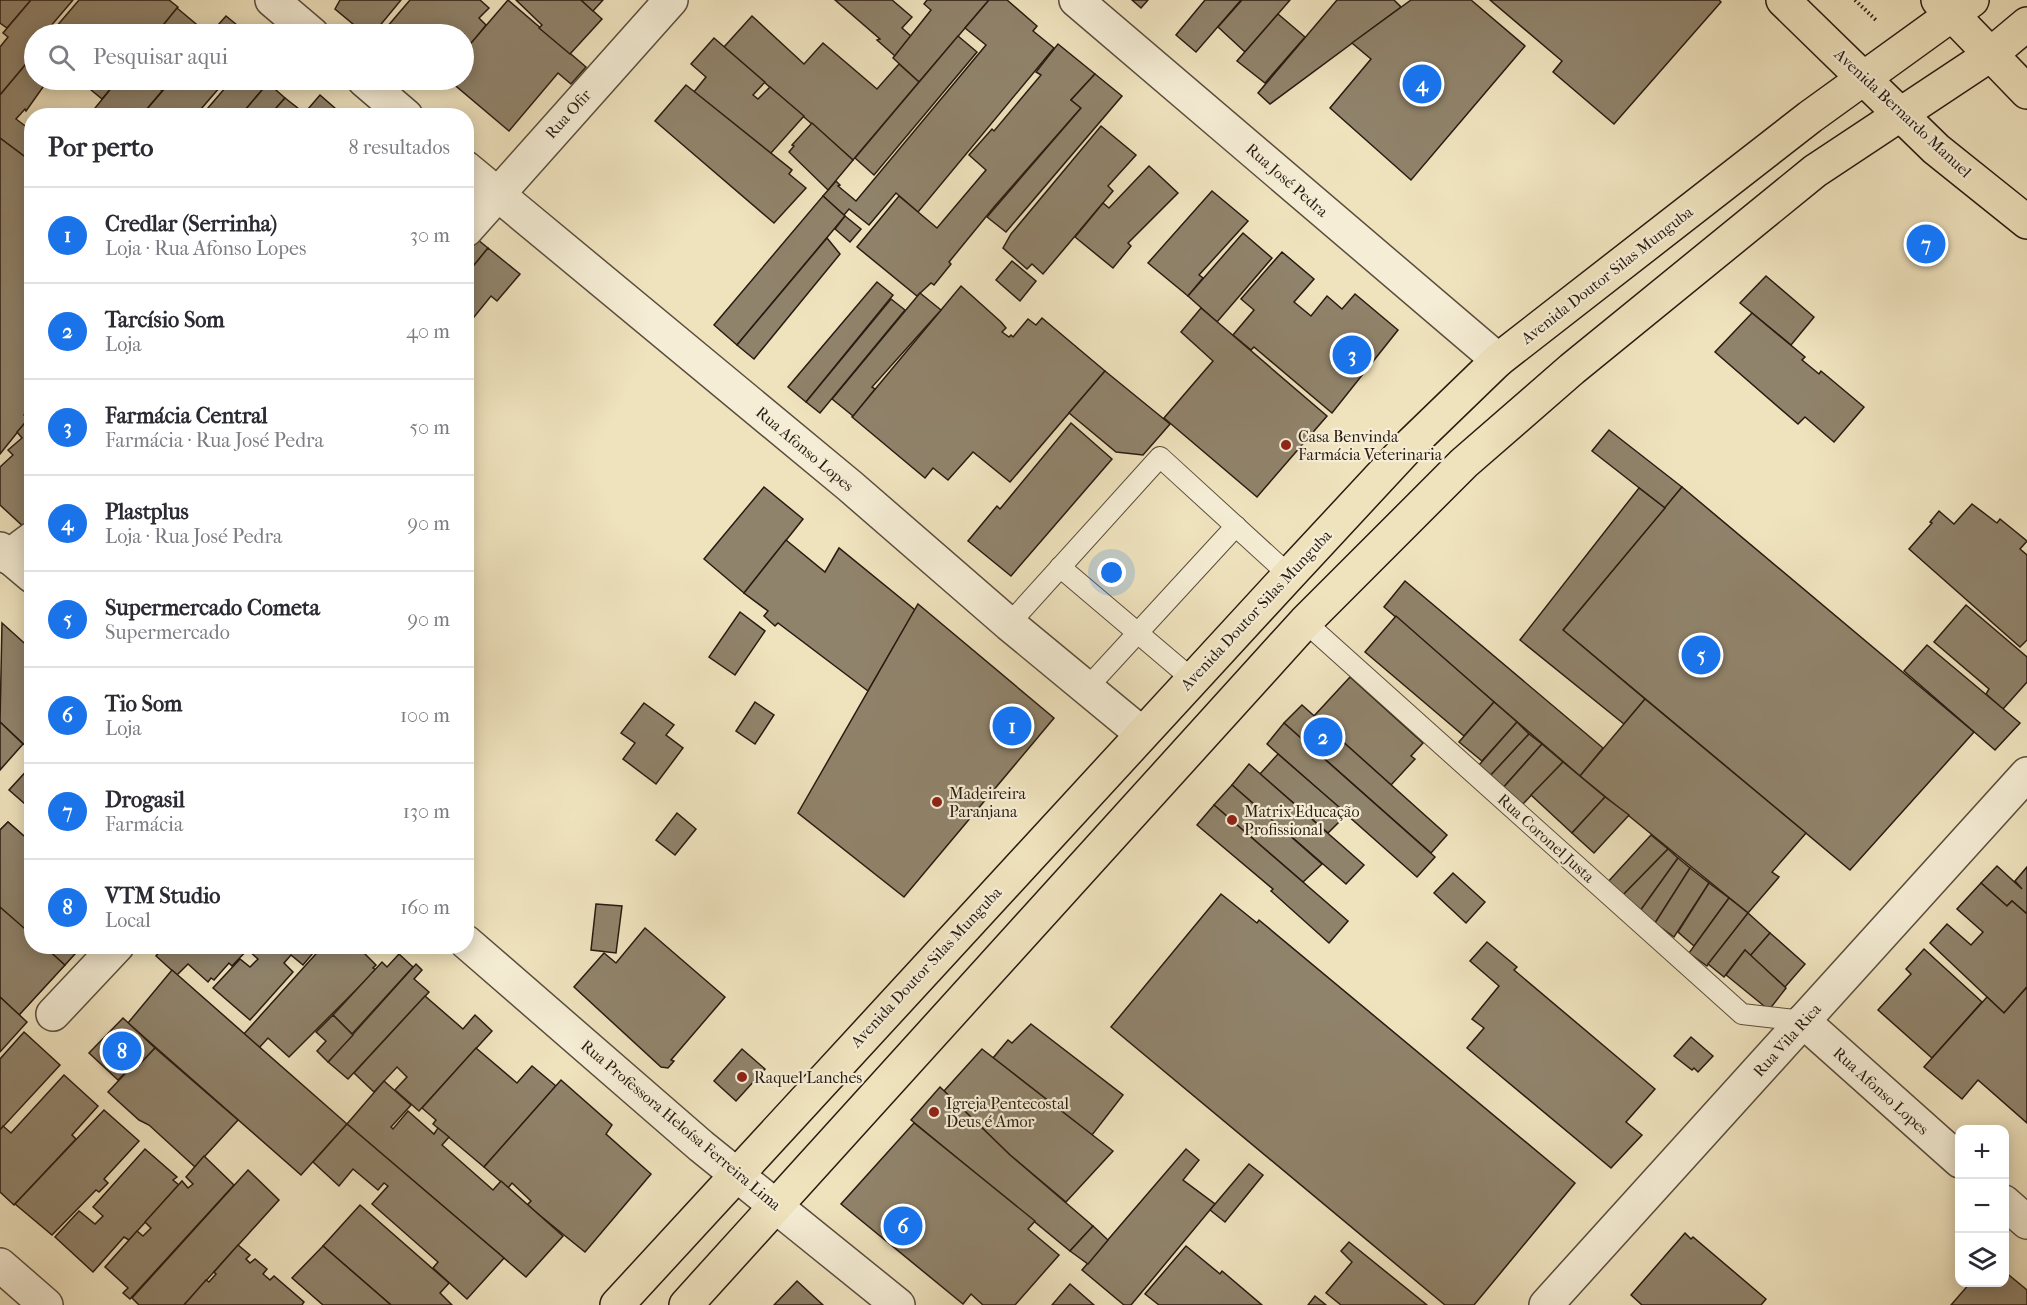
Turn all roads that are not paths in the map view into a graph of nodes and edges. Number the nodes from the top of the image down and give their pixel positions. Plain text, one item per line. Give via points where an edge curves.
1 (272, 0) edge
2 (671, 0) edge
3 (1076, 0) edge
4 (1783, 0) edge
5 (1954, 5) edge
6 (300, 24) edge
7 (2027, 24) edge
8 (1990, 55) junction
9 (1863, 78) junction
10 (375, 90) edge
11 (2027, 92) edge
12 (396, 108) edge
13 (1900, 115) junction
14 (474, 175) edge
15 (496, 194) junction
16 (474, 220) edge
17 (2027, 222) edge
18 (1498, 360) junction
19 (1236, 526) junction
20 (1060, 567) junction
21 (1288, 575) junction
22 (1305, 622) junction
23 (1009, 624) junction
24 (1137, 634) junction
25 (1192, 679) junction
26 (1087, 688) junction
27 (1141, 733) junction
28 (2027, 774) edge
29 (474, 949) edge
30 (109, 954) edge
31 (53, 1014) dead end
32 (1803, 1021) junction
33 (1955, 1157) edge
34 (736, 1173) junction
35 (776, 1206) junction
36 (2009, 1206) edge
37 (2027, 1222) edge
38 (0, 1265) edge
39 (46, 1305) edge
40 (617, 1305) edge
41 (686, 1305) edge
42 (898, 1305) edge
43 (1546, 1305) edge

1 - 6 street
2 - 15 street, Rua Ofir
3 - 18 street, Rua José Pedra
4 - 9 main road, Avenida Bernardo Manuel
5 - 8 main road
5 - 9 main road, Avenida Doutor Silas Munguba
7 - 8 main road
8 - 11 main road
8 - 13 main road
9 - 13 main road, Avenida Bernardo Manuel
9 - 18 main road, Avenida Doutor Silas Munguba
10 - 12 street
13 - 17 main road, Avenida Bernardo Manuel
13 - 22 main road via 1815,171 1572,369 1464,463
14 - 15 street, Rua Afonso Lopes
15 - 16 street, Rua Ofir
15 - 23 street, Rua Afonso Lopes via 850,486
18 - 21 main road, Avenida Doutor Silas Munguba via 1408,447
19 - 20 lane via 1160,457
19 - 21 lane
19 - 24 lane
20 - 23 lane
20 - 24 lane
21 - 25 main road, Avenida Doutor Silas Munguba
22 - 32 lane, Rua Coronel Justa via 1742,1014
22 - 35 main road
23 - 26 street, Rua Afonso Lopes
24 - 25 lane
24 - 26 lane
25 - 27 main road, Avenida Doutor Silas Munguba
26 - 27 street, Rua Afonso Lopes
27 - 34 main road, Avenida Doutor Silas Munguba
28 - 32 street, Rua Vila Rica
29 - 34 street, Rua Professora Heloísa Ferreira Lima
30 - 31 street
32 - 33 street, Rua Afonso Lopes
32 - 43 street, Rua Vila Rica
34 - 35 street, Rua Professora Heloísa Ferreira Lima
34 - 40 main road, Avenida Doutor Silas Munguba
35 - 41 main road
35 - 42 street, Rua Professora Heloísa Ferreira Lima
36 - 37 street
38 - 39 street

